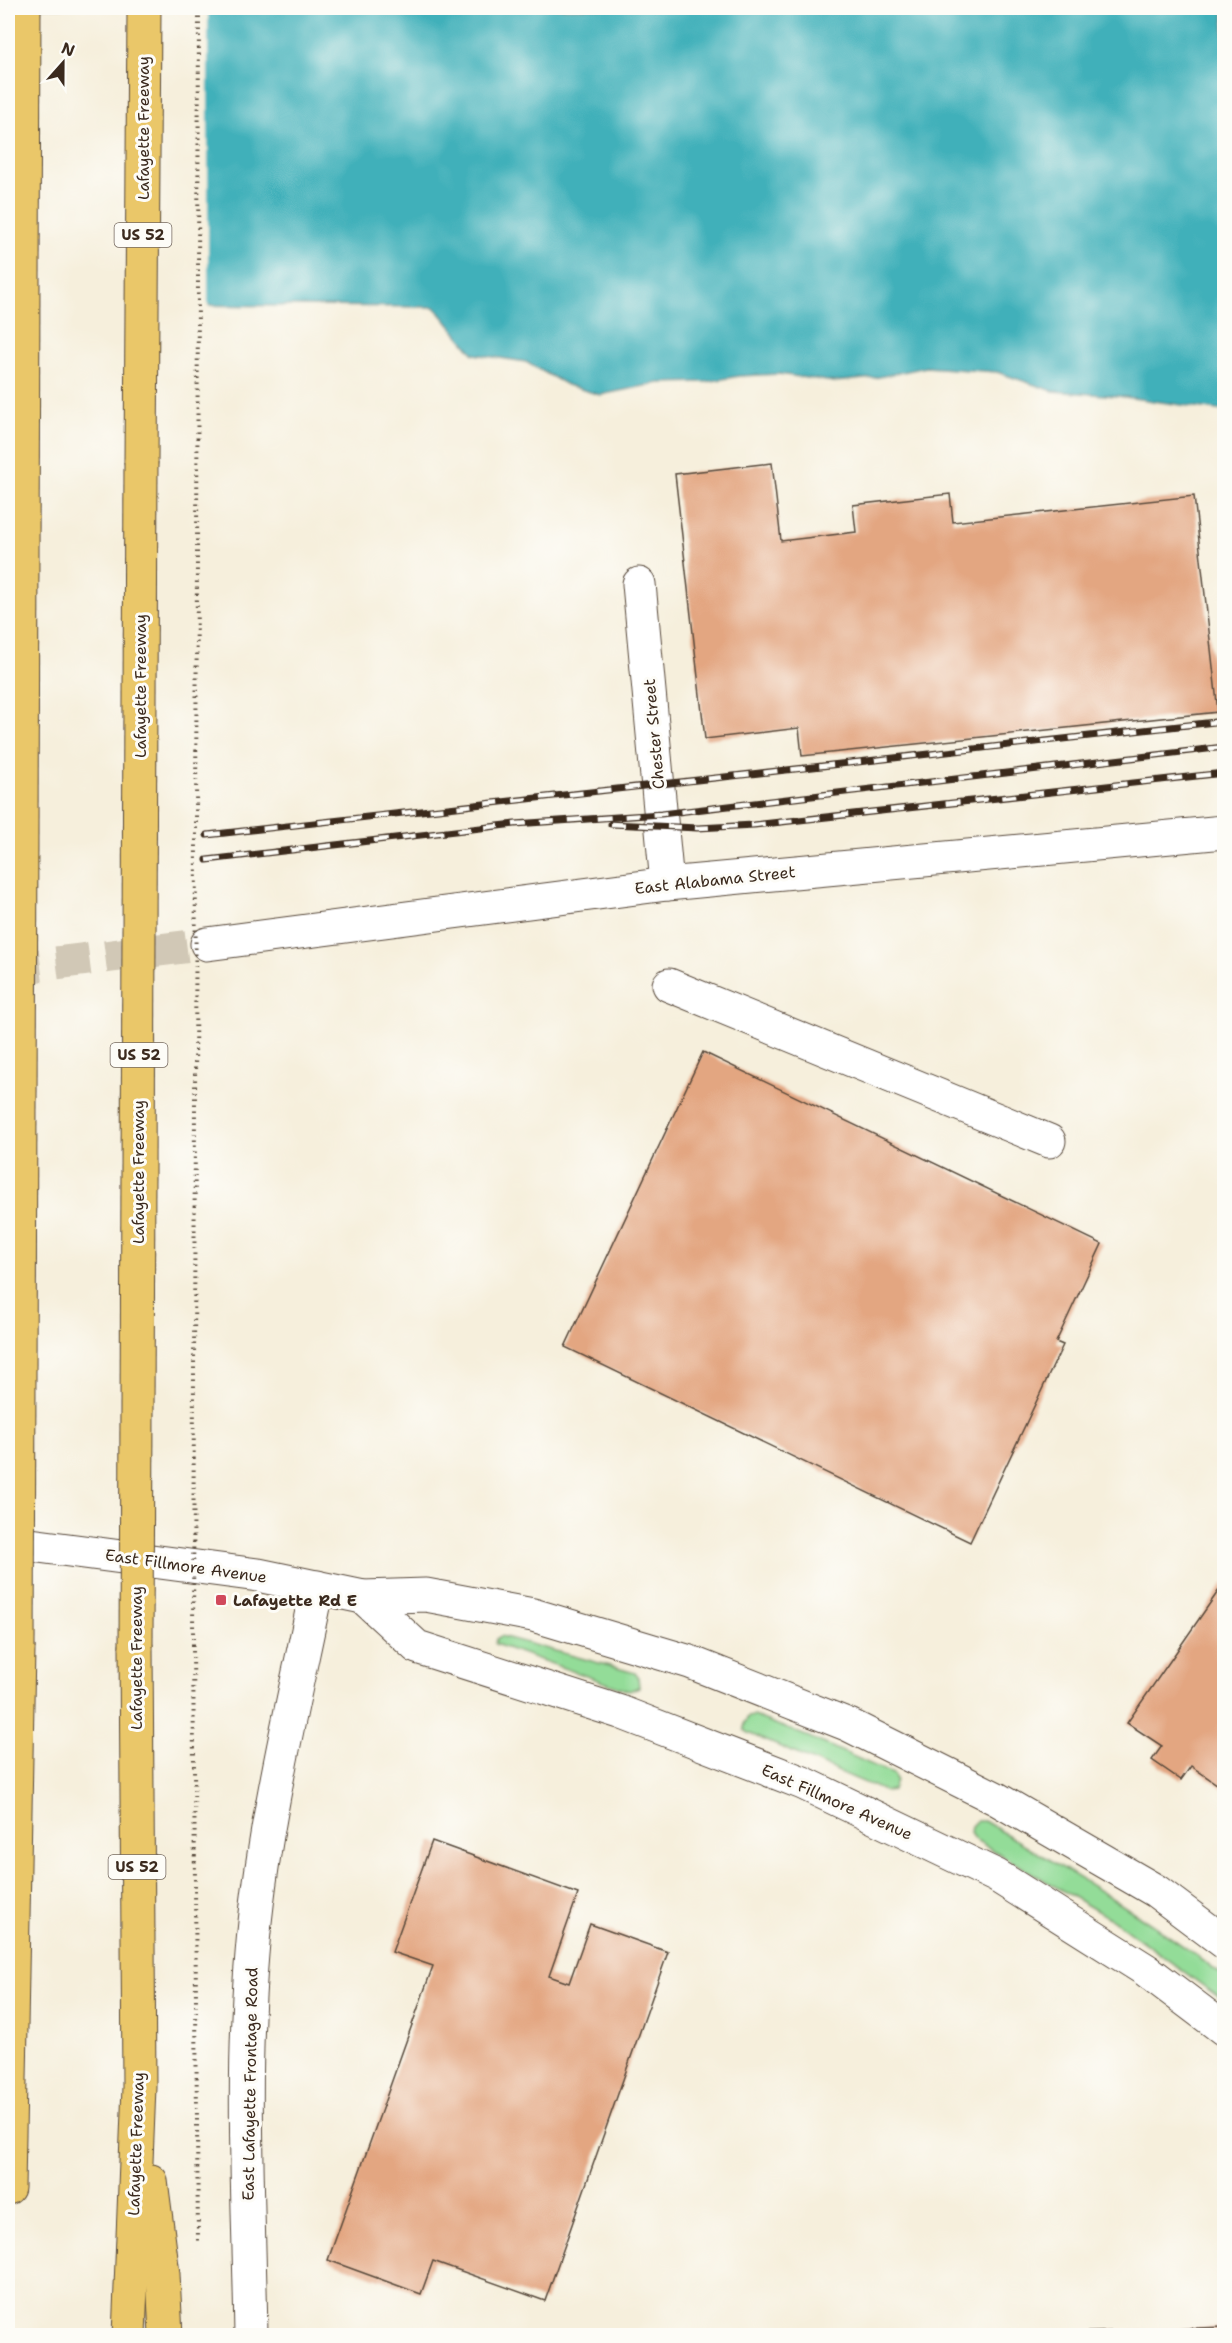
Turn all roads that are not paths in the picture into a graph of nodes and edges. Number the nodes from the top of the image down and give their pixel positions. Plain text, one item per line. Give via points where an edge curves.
1 (24, 8) edge
2 (144, 8) edge
3 (639, 584) dead end
4 (1224, 831) edge
5 (667, 884) junction
6 (207, 944) tunnel mouth
7 (669, 985) dead end
8 (1049, 1141) dead end
9 (19, 1448) junction
10 (8, 1542) edge
11 (8, 1550) edge
12 (317, 1587) junction
13 (363, 1597) junction
14 (1224, 1942) edge
15 (1224, 2028) edge
16 (139, 2087) junction
17 (8, 2188) edge
18 (129, 2336) edge
19 (166, 2336) edge
20 (251, 2336) edge

1 - 9 highway, bridge
2 - 16 highway, Lafayette Freeway / US 52, bridge via 136,1647
3 - 5 street, Chester Street
4 - 5 street, East Alabama Street
5 - 6 street, East Alabama Street
7 - 8 street
9 - 11 highway, bridge
9 - 17 highway, bridge
10 - 12 street, East Fillmore Avenue via 258,1575
12 - 13 street, East Fillmore Avenue
12 - 20 street, East Lafayette Frontage Road via 268,1820 252,1954 247,2077
13 - 14 street, East Fillmore Avenue via 426,1595 532,1615 690,1662 849,1725 997,1799 1156,1891
13 - 15 street, East Fillmore Avenue via 417,1647 620,1712 803,1783 997,1876 1146,1970
16 - 18 highway, Lafayette Freeway / US 52
16 - 19 highway

